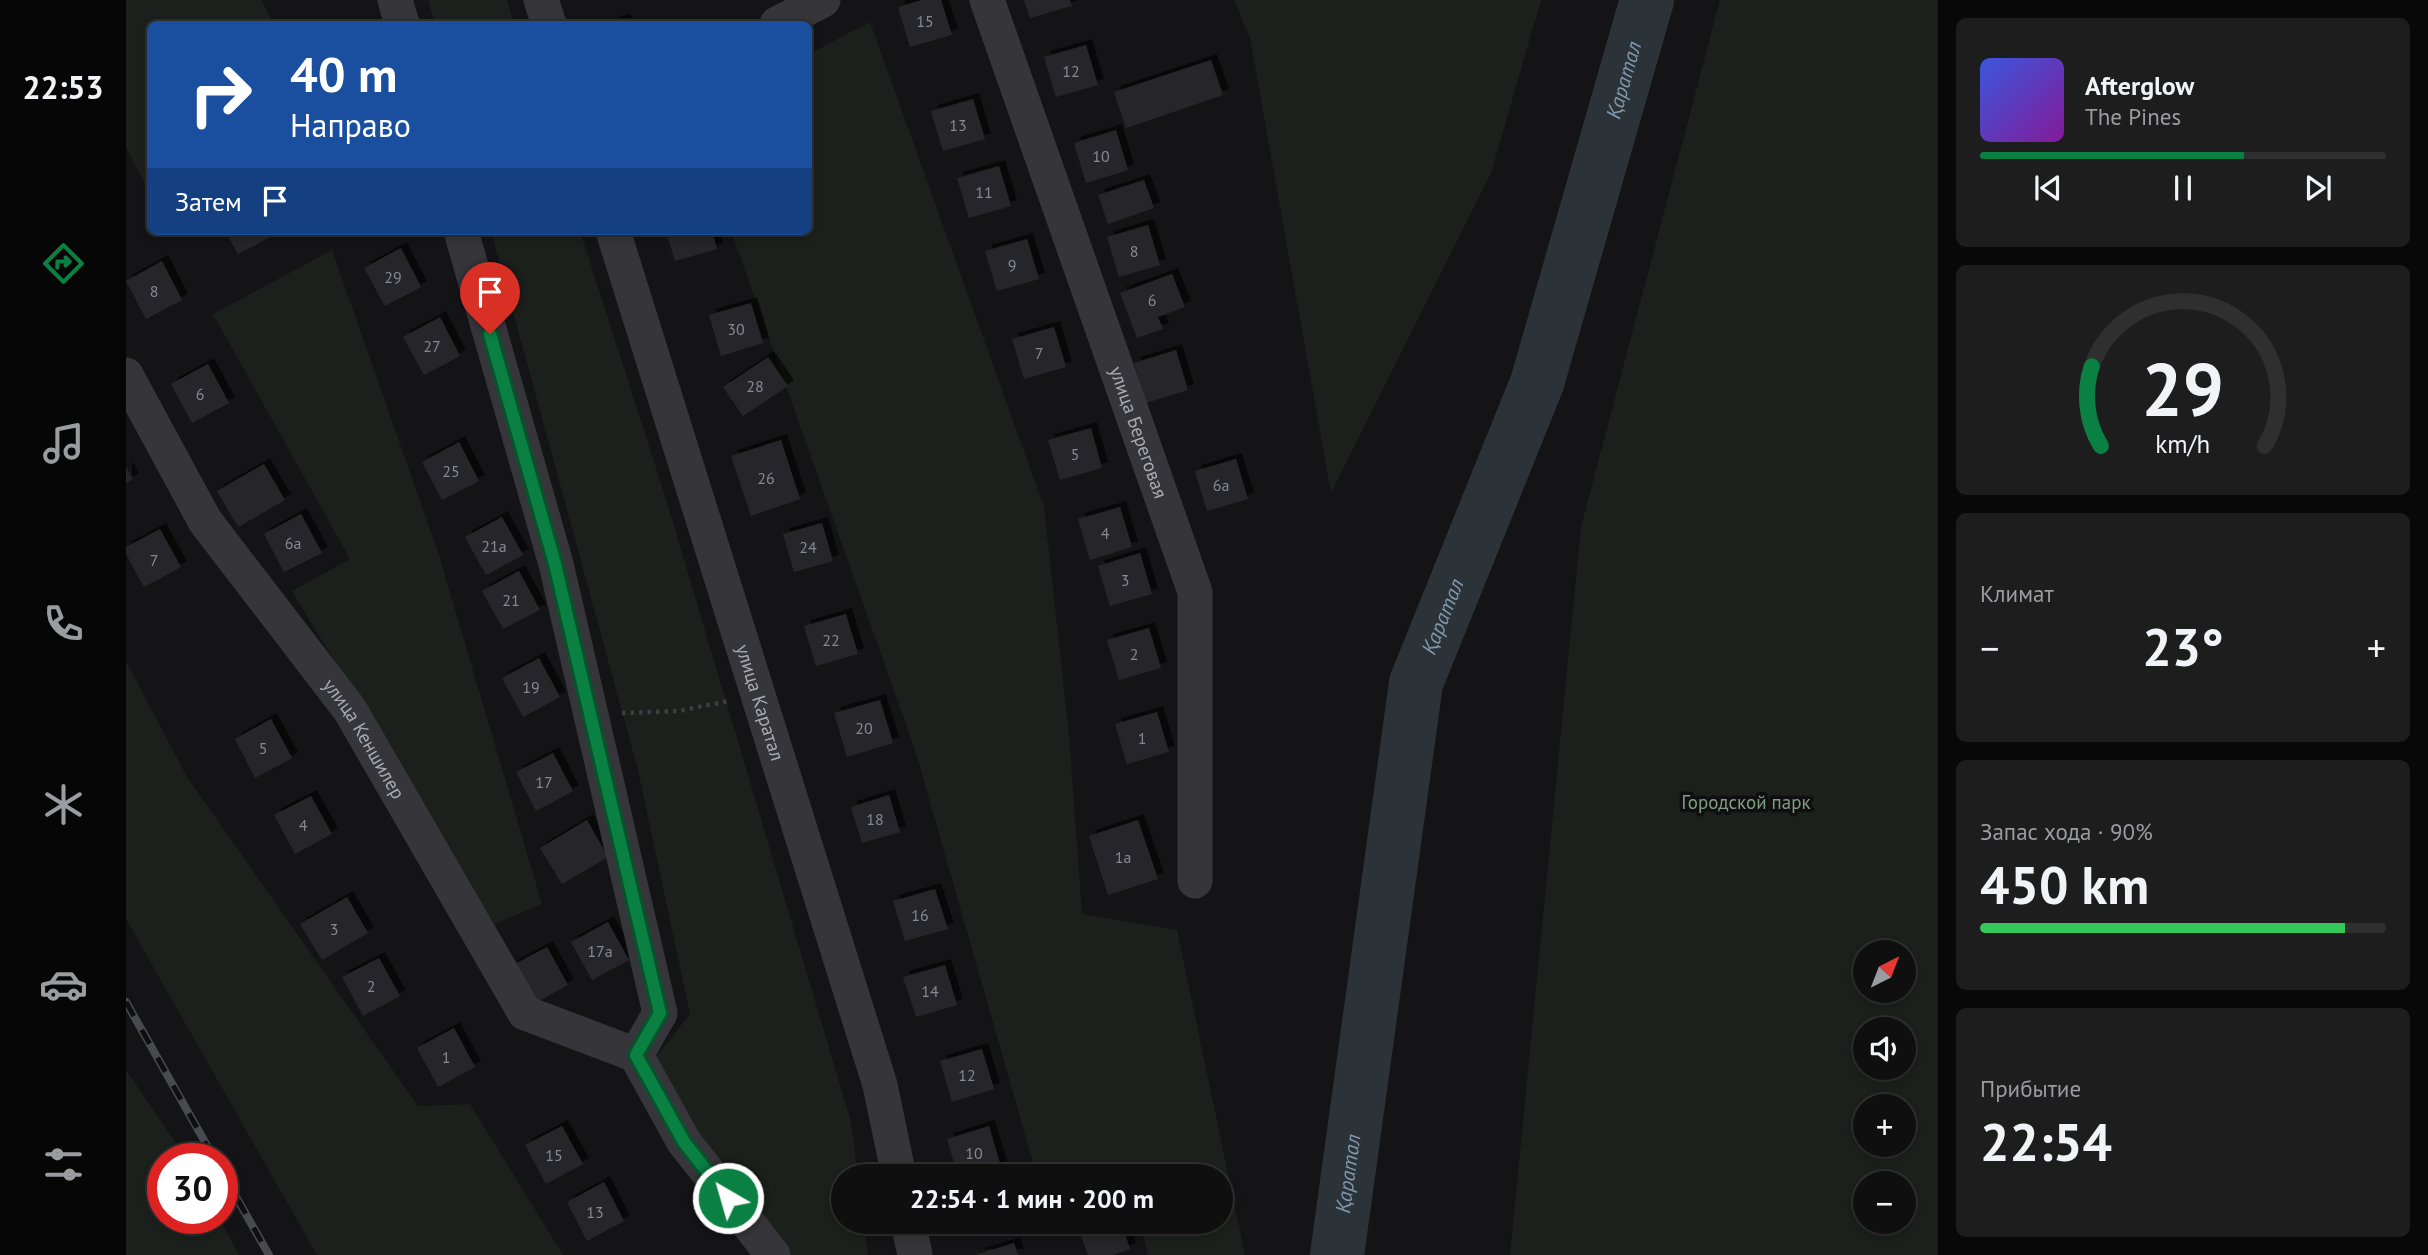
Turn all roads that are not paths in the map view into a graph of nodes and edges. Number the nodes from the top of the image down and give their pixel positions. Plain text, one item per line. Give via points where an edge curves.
1 (395, 0) edge
2 (541, 0) edge
3 (823, 0) edge
4 (986, 0) edge
5 (401, 21) edge
6 (548, 21) edge
7 (783, 21) edge
8 (462, 235) edge
9 (614, 235) edge
10 (126, 375) edge
11 (1195, 881) dead end
12 (636, 1055) junction
13 (896, 1164) edge
14 (911, 1234) edge
15 (773, 1255) edge
16 (915, 1255) edge

1 - 5 street
2 - 6 street
3 - 7 street
4 - 11 street, улица Береговая via 1195,592
8 - 12 street via 555,564 660,1013
9 - 13 street, улица Каратал via 880,1085
10 - 12 street, улица Кеншилер via 205,521 350,710 525,1013
12 - 15 street via 684,1142
14 - 16 street

